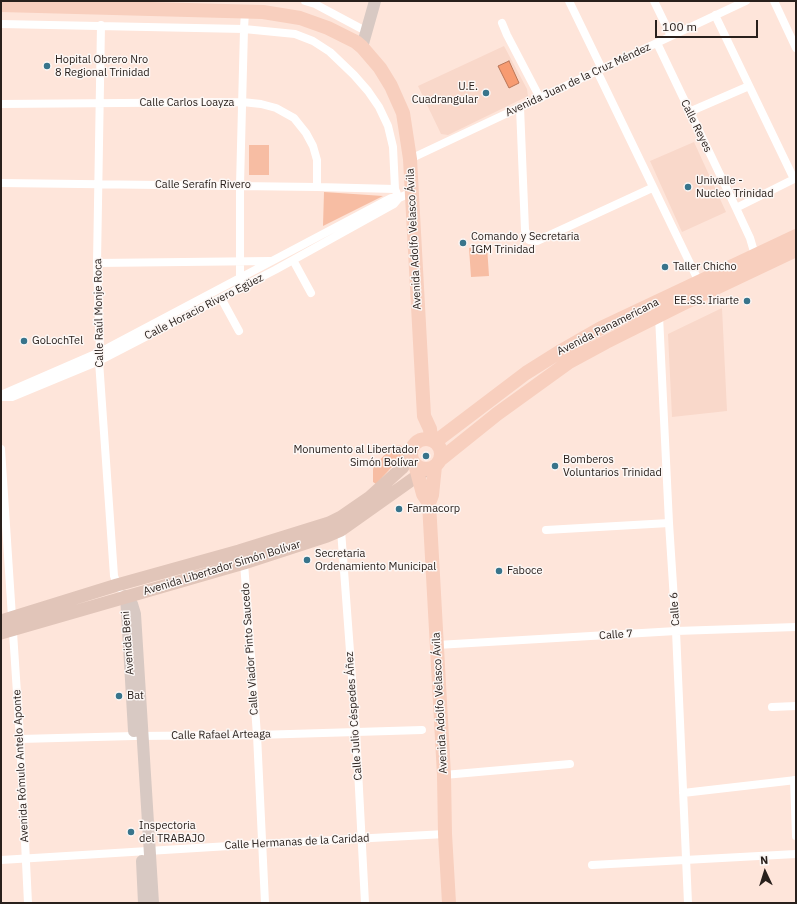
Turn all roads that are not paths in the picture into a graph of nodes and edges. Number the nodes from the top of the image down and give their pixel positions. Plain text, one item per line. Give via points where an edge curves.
1 (305, 1) edge
2 (368, 1) edge
3 (375, 1) edge
4 (569, 1) edge
5 (654, 1) edge
6 (746, 1) edge
7 (774, 1) edge
8 (731, 4) edge
9 (1, 5) edge
10 (245, 11) junction
11 (715, 15) junction
12 (502, 23) dead end
13 (1, 24) edge
14 (102, 25) junction
15 (360, 28) junction
16 (244, 29) junction
17 (671, 36) junction
18 (657, 43) junction
19 (359, 45) junction
20 (796, 48) edge
21 (600, 70) junction
22 (749, 86) junction
23 (540, 98) junction
24 (242, 102) junction
25 (100, 103) junction
26 (1, 104) edge
27 (520, 107) junction
28 (689, 112) junction
29 (410, 159) junction
30 (795, 178) edge
31 (1, 183) edge
32 (98, 185) junction
33 (240, 185) junction
34 (317, 187) junction
35 (652, 188) junction
36 (395, 189) junction
37 (412, 192) junction
38 (399, 198) junction
39 (736, 208) junction
40 (796, 236) edge
41 (796, 250) edge
42 (755, 255) junction
43 (293, 260) junction
44 (272, 261) junction
45 (240, 262) junction
46 (97, 263) junction
47 (275, 270) junction
48 (240, 279) junction
49 (699, 282) junction
50 (239, 289) junction
51 (311, 293) dead end
52 (221, 298) junction
53 (659, 316) junction
54 (239, 331) dead end
55 (100, 352) junction
56 (99, 361) junction
57 (1, 396) edge
58 (424, 416) junction
59 (457, 425) junction
60 (429, 441) junction
61 (1, 449) edge
62 (424, 465) junction
63 (3, 498) edge
64 (429, 503) junction
65 (669, 523) junction
66 (341, 530) junction
67 (546, 530) dead end
68 (4, 547) edge
69 (244, 563) junction
70 (117, 585) junction
71 (126, 596) junction
72 (7, 625) edge
73 (796, 627) edge
74 (676, 631) junction
75 (437, 645) junction
76 (796, 706) edge
77 (772, 707) dead end
78 (422, 730) dead end
79 (356, 732) junction
80 (257, 735) junction
81 (138, 736) junction
82 (20, 739) junction
83 (570, 764) dead end
84 (444, 775) junction
85 (795, 780) edge
86 (683, 793) junction
87 (445, 834) junction
88 (796, 836) edge
89 (362, 839) junction
90 (262, 844) junction
91 (145, 852) junction
92 (796, 854) edge
93 (26, 858) junction
94 (686, 859) junction
95 (1, 860) edge
96 (592, 865) dead end
97 (28, 903) edge
98 (144, 903) edge
99 (152, 903) edge
100 (266, 903) edge
101 (365, 903) edge
102 (449, 903) edge
103 (688, 903) edge

1 - 15 street
2 - 15 main road
3 - 19 main road
4 - 21 street
5 - 17 street
6 - 8 street, Avenida Juan de la Cruz Méndez
7 - 20 street
8 - 11 street, Avenida Juan de la Cruz Méndez
9 - 10 highway
10 - 16 street
10 - 19 highway via 300,18 328,28
11 - 17 street, Avenida Juan de la Cruz Méndez
11 - 22 street
12 - 23 street
13 - 14 street
14 - 16 street
14 - 25 street, Calle Raúl Monje Roca
15 - 19 main road
16 - 24 street
16 - 36 street via 295,34 313,41 330,52 354,75 379,107 388,126 393,147
17 - 18 street, Avenida Juan de la Cruz Méndez
18 - 21 street, Avenida Juan de la Cruz Méndez
18 - 28 street, Calle Reyes
19 - 29 highway, Avenida Adolfo Velasco Ávila via 380,68 391,86 403,113
21 - 23 street, Avenida Juan de la Cruz Méndez
21 - 35 street
22 - 28 street
22 - 30 street
23 - 27 street, Avenida Juan de la Cruz Méndez
24 - 25 street, Calle Carlos Loayza
24 - 33 street
24 - 34 street, Calle Carlos Loayza via 276,108 294,118 313,146 317,160
25 - 26 street, Calle Carlos Loayza
25 - 32 street, Calle Raúl Monje Roca
27 - 29 street, Avenida Juan de la Cruz Méndez
27 - 35 street via 525,230 528,240 537,241
28 - 39 street, Calle Reyes
29 - 37 highway, Avenida Adolfo Velasco Ávila
30 - 39 street
31 - 32 street, Calle Serafín Rivero
32 - 33 street, Calle Serafín Rivero
32 - 46 street, Calle Raúl Monje Roca
33 - 34 street, Calle Serafín Rivero
33 - 45 street
34 - 36 street, Calle Serafín Rivero
35 - 49 street
36 - 38 street
37 - 38 street, Calle Horacio Rivero Egüez
37 - 58 highway, Avenida Adolfo Velasco Ávila
38 - 43 street, Calle Horacio Rivero Egüez via 394,204
38 - 44 street, Calle Horacio Rivero Egüez via 391,198
39 - 42 street, Calle Reyes
40 - 42 highway, Avenida Panamericana
41 - 53 highway, Avenida Panamericana
42 - 49 highway, Avenida Panamericana
43 - 47 street, Calle Horacio Rivero Egüez
43 - 51 street
44 - 45 street
44 - 47 street
44 - 48 street, Calle Horacio Rivero Egüez
45 - 46 street
45 - 48 street
46 - 55 street, Calle Raúl Monje Roca
47 - 50 street, Calle Horacio Rivero Egüez
48 - 50 street
48 - 55 street, Calle Horacio Rivero Egüez
49 - 59 highway, Avenida Panamericana via 601,328 561,351 526,373
50 - 52 street, Calle Horacio Rivero Egüez
52 - 54 street
52 - 56 street, Calle Horacio Rivero Egüez
53 - 62 highway, Avenida Panamericana via 569,362
53 - 65 street, Calle 6
55 - 56 street, Calle Raúl Monje Roca
55 - 57 street, Calle Horacio Rivero Egüez
56 - 57 street, Calle Horacio Rivero Egüez via 12,397
56 - 70 street, Calle Raúl Monje Roca via 114,576
58 - 59 highway via 428,422 436,425
58 - 60 highway, Avenida Adolfo Velasco Ávila via 430,429
59 - 60 highway, Avenida Panamericana
60 - 62 highway via 414,446
60 - 62 highway, Avenida Adolfo Velasco Ávila via 441,450
61 - 63 street, Avenida Rómulo Antelo Aponte
62 - 64 highway, Avenida Adolfo Velasco Ávila via 432,494
62 - 64 highway, Avenida Adolfo Velasco Ávila via 423,494
62 - 66 main road, Avenida Libertador Simón Bolívar
62 - 70 main road, Avenida Libertador Simón Bolívar via 402,468 370,497 329,523
63 - 68 street, Avenida Rómulo Antelo Aponte
64 - 75 highway, Avenida Adolfo Velasco Ávila
65 - 67 street
65 - 74 street, Calle 6
66 - 69 main road, Avenida Libertador Simón Bolívar
66 - 79 street, Calle Julio Céspedes Áñez
68 - 72 street, Avenida Rómulo Antelo Aponte
69 - 71 main road, Avenida Libertador Simón Bolívar
69 - 80 street, Calle Viador Pinto Saucedo
70 - 71 street, Calle Raúl Monje Roca
70 - 72 main road, Avenida Libertador Simón Bolívar
71 - 72 main road, Avenida Libertador Simón Bolívar
71 - 81 main road, Avenida Beni via 135,614
72 - 82 street, Avenida Rómulo Antelo Aponte
73 - 74 street, Calle 7
74 - 75 street, Calle 7
74 - 86 street, Calle 6
75 - 84 highway, Avenida Adolfo Velasco Ávila
76 - 77 street
78 - 79 street, Calle Rafael Arteaga
79 - 80 street, Calle Rafael Arteaga
79 - 89 street, Calle Julio Céspedes Áñez
80 - 81 street, Calle Rafael Arteaga
80 - 90 street, Calle Viador Pinto Saucedo
81 - 82 street, Calle Rafael Arteaga
81 - 91 main road, Avenida Beni
82 - 93 street, Avenida Rómulo Antelo Aponte
83 - 84 street
84 - 87 highway, Avenida Adolfo Velasco Ávila
85 - 86 street
85 - 88 street
86 - 94 street, Calle 6
87 - 89 street, Calle Hermanas de la Caridad
87 - 102 highway, Avenida Adolfo Velasco Ávila
89 - 90 street, Calle Hermanas de la Caridad
89 - 101 street, Calle Julio Céspedes Áñez
90 - 91 street, Calle Hermanas de la Caridad
90 - 100 street, Calle Viador Pinto Saucedo
91 - 93 street, Calle Hermanas de la Caridad
91 - 98 main road, Avenida Beni
91 - 99 main road, Avenida Beni
92 - 94 street
93 - 95 street, Calle Hermanas de la Caridad
93 - 97 street, Avenida Rómulo Antelo Aponte
94 - 96 street
94 - 103 street, Calle 6

